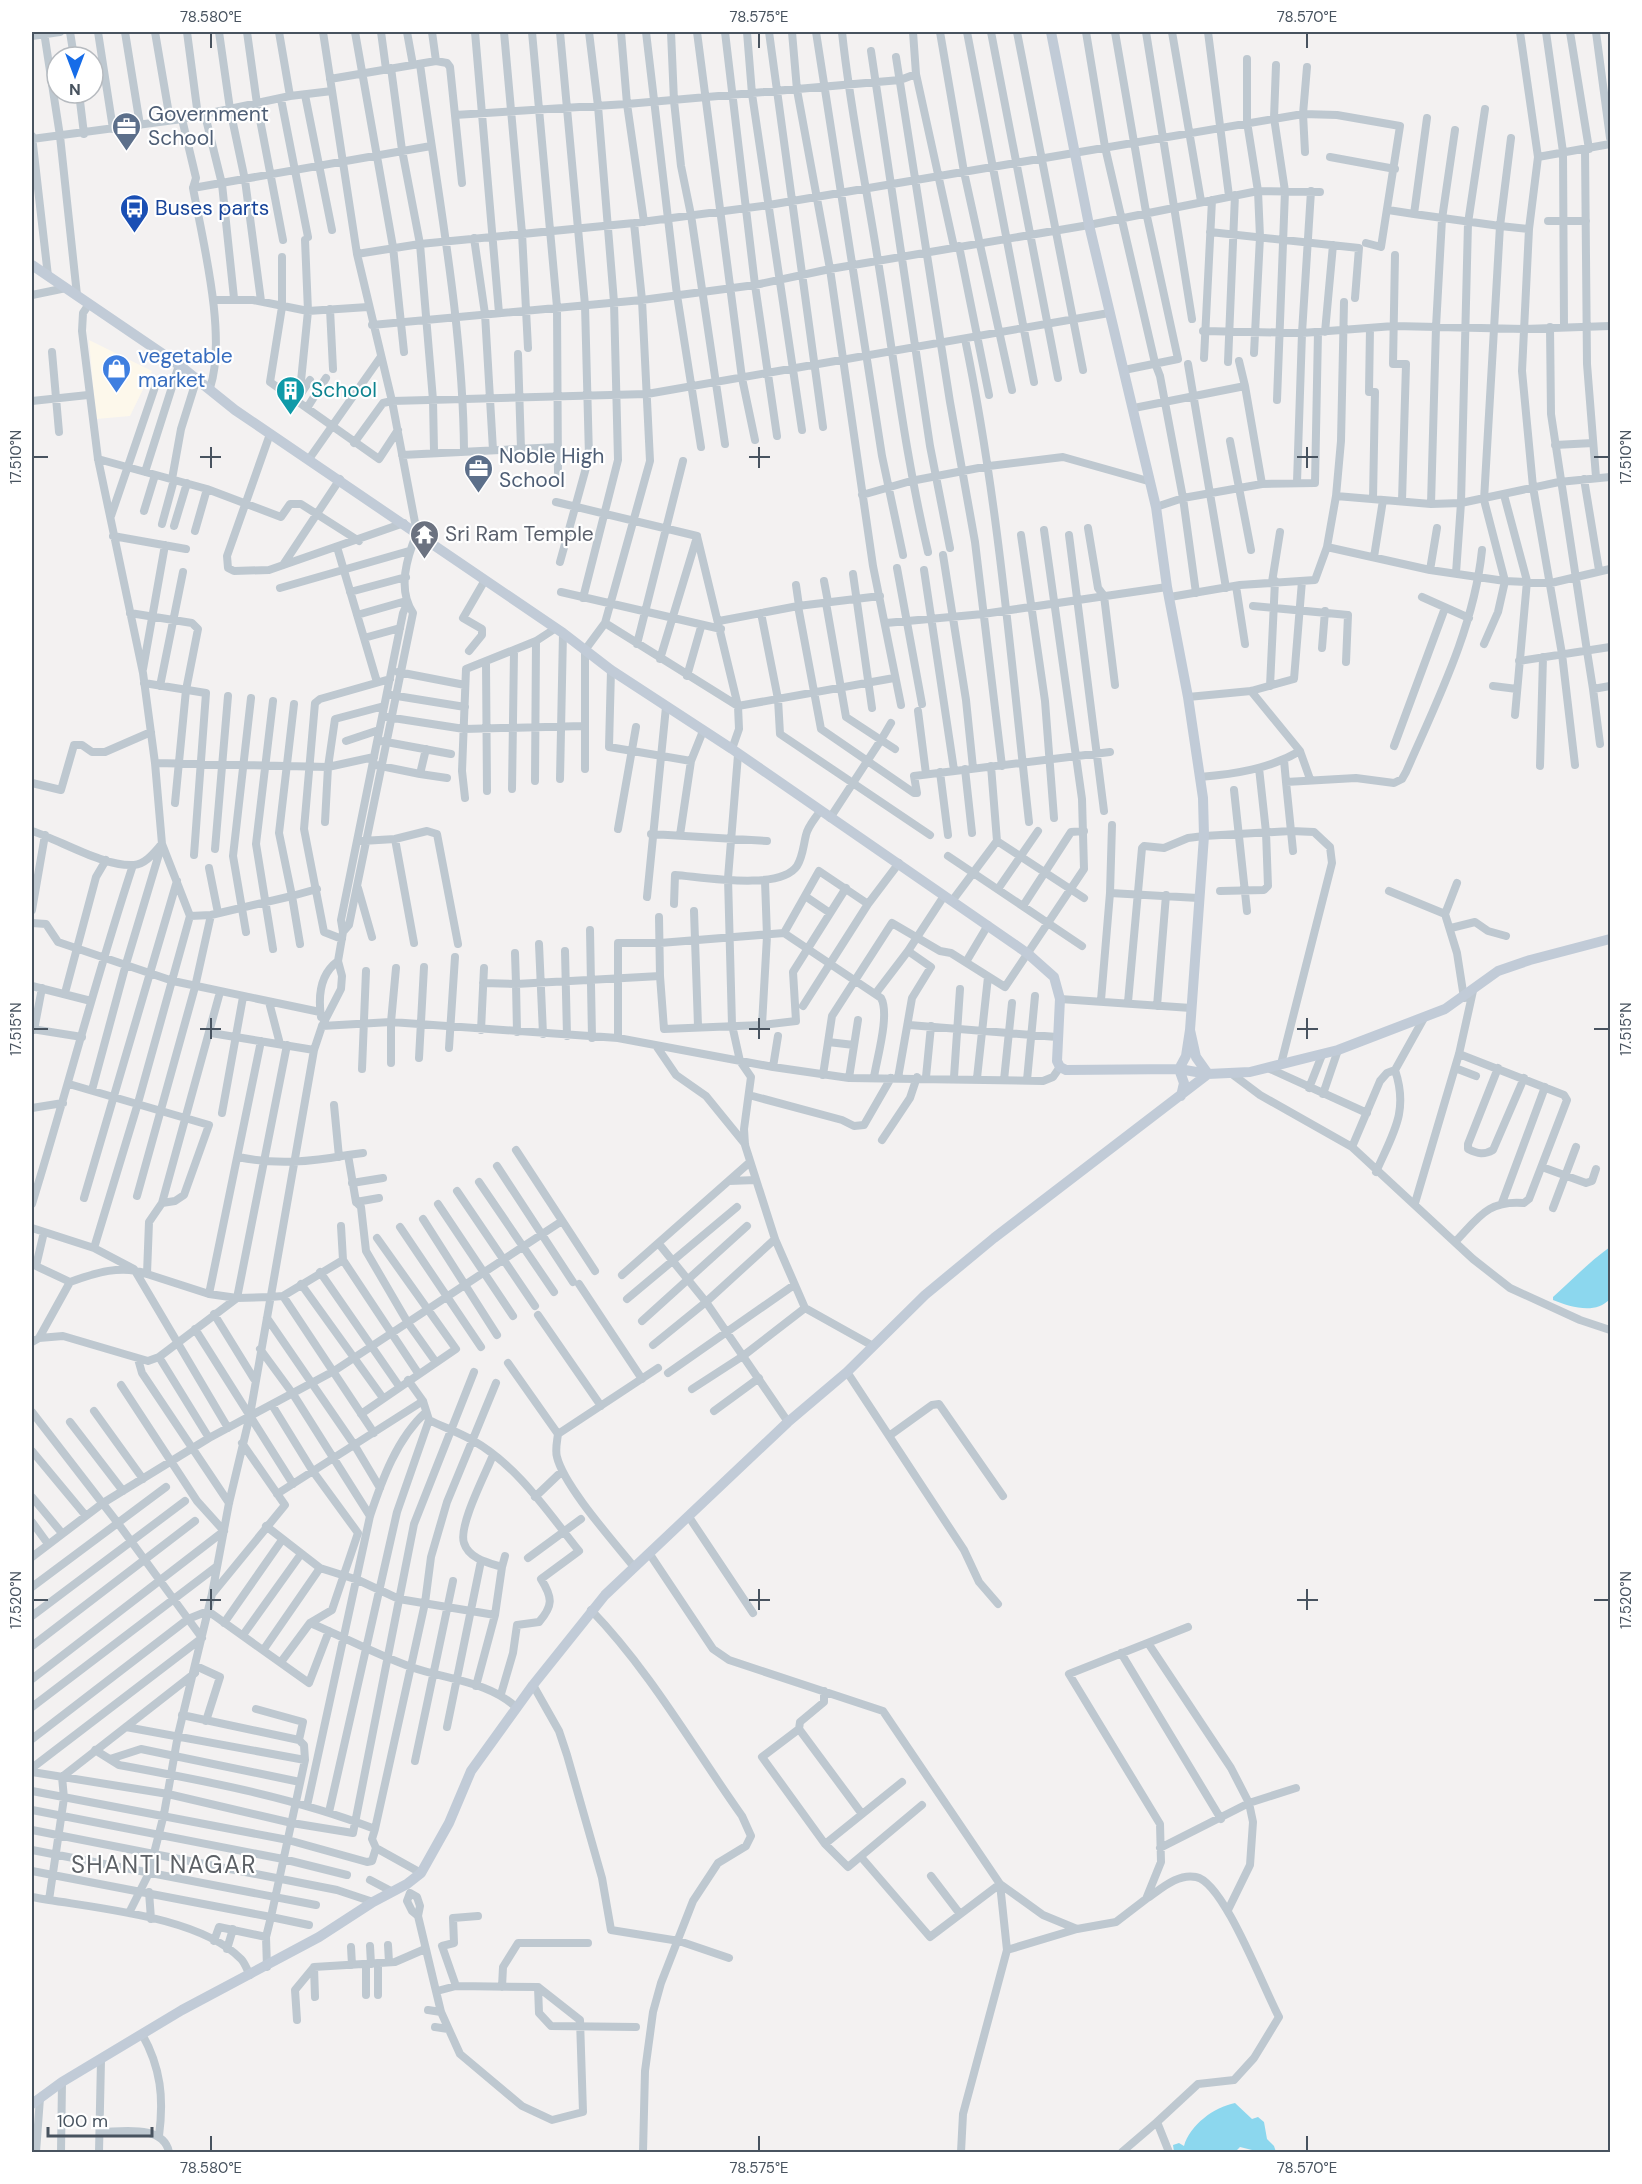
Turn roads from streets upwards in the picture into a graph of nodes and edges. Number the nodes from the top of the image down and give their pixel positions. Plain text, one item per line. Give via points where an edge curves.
1 (60, 32) edge
2 (98, 32) edge
3 (125, 32) edge
4 (155, 32) edge
5 (187, 32) edge
6 (219, 32) edge
7 (247, 32) edge
8 (279, 32) edge
9 (322, 32) edge
10 (355, 32) edge
11 (381, 32) edge
12 (407, 32) edge
13 (432, 32) edge
14 (476, 32) edge
15 (504, 32) edge
16 (532, 32) edge
17 (560, 32) edge
18 (589, 32) edge
19 (621, 32) edge
20 (646, 32) edge
21 (671, 32) edge
22 (697, 32) edge
23 (725, 32) edge
24 (747, 32) edge
25 (769, 32) edge
26 (792, 32) edge
27 (816, 32) edge
28 (842, 32) edge
29 (913, 32) edge
30 (940, 32) edge
31 (967, 32) edge
32 (991, 32) edge
33 (1017, 32) edge
34 (1051, 32) edge
35 (1086, 32) edge
36 (1115, 32) edge
37 (1146, 32) edge
38 (1172, 32) edge
39 (1208, 32) edge
40 (1520, 32) edge
41 (1546, 32) edge
42 (1570, 32) edge
43 (1596, 32) edge
44 (44, 33) edge
45 (32, 36) edge
46 (871, 51) dead end
47 (896, 57) dead end
48 (1247, 59) dead end
49 (436, 61) junction
50 (417, 64) junction
51 (1276, 65) dead end
52 (1307, 67) dead end
53 (388, 69) junction
54 (361, 73) junction
55 (916, 74) junction
56 (330, 78) junction
57 (900, 80) junction
58 (874, 81) junction
59 (848, 85) junction
60 (824, 88) junction
61 (797, 90) junction
62 (332, 91) junction
63 (777, 92) junction
64 (753, 94) junction
65 (305, 95) junction
66 (290, 96) junction
67 (732, 96) junction
68 (705, 98) junction
69 (281, 99) junction
70 (674, 100) junction
71 (653, 102) junction
72 (257, 104) junction
73 (627, 104) junction
74 (80, 105) edge
75 (598, 106) junction
76 (569, 108) junction
77 (230, 109) junction
78 (539, 109) junction
79 (1485, 109) dead end
80 (510, 110) junction
81 (481, 112) junction
82 (1304, 114) junction
83 (201, 115) junction
84 (455, 115) junction
85 (1274, 118) junction
86 (1427, 118) dead end
87 (182, 119) junction
88 (170, 120) junction
89 (1247, 122) junction
90 (140, 125) junction
91 (1218, 128) junction
92 (113, 129) junction
93 (1455, 130) dead end
94 (1189, 132) junction
95 (84, 134) junction
96 (60, 136) junction
97 (32, 138) edge
98 (1162, 138) junction
99 (1511, 138) dead end
100 (1611, 138) edge
101 (1133, 142) junction
102 (1611, 144) edge
103 (431, 146) junction
104 (1105, 147) junction
105 (1587, 149) junction
106 (402, 150) junction
107 (1075, 152) junction
108 (1305, 152) dead end
109 (1563, 152) junction
110 (377, 154) junction
111 (1041, 157) junction
112 (1538, 157) junction
113 (1330, 158) dead end
114 (344, 161) junction
115 (1015, 163) junction
116 (320, 165) junction
117 (992, 167) junction
118 (1395, 169) junction
119 (293, 171) junction
120 (964, 171) junction
121 (271, 176) junction
122 (939, 176) junction
123 (915, 179) junction
124 (245, 180) junction
125 (462, 183) dead end
126 (222, 184) junction
127 (890, 184) junction
128 (193, 188) junction
129 (866, 188) junction
130 (1258, 191) junction
131 (1285, 191) junction
132 (842, 192) junction
133 (817, 196) junction
134 (1232, 196) junction
135 (1212, 200) junction
136 (791, 201) junction
137 (1201, 201) junction
138 (769, 205) junction
139 (1174, 206) junction
140 (746, 208) junction
141 (1388, 210) junction
142 (720, 211) junction
143 (1146, 212) junction
144 (1414, 214) junction
145 (691, 215) junction
146 (668, 218) junction
147 (1120, 218) junction
148 (1442, 219) junction
149 (1548, 221) dead end
150 (1563, 221) junction
151 (1586, 221) junction
152 (644, 222) junction
153 (634, 223) junction
154 (1468, 223) junction
155 (1089, 225) junction
156 (607, 226) junction
157 (1500, 226) junction
158 (579, 228) junction
159 (1529, 229) junction
160 (332, 230) dead end
161 (1056, 230) junction
162 (550, 231) junction
163 (1210, 232) junction
164 (522, 233) junction
165 (1031, 234) junction
166 (1232, 234) junction
167 (492, 237) junction
168 (1260, 237) junction
169 (474, 238) junction
170 (1006, 238) junction
171 (283, 240) dead end
172 (1284, 240) junction
173 (446, 241) junction
174 (981, 243) junction
175 (1306, 243) junction
176 (1366, 243) dead end
177 (420, 244) junction
178 (1333, 245) junction
179 (393, 247) junction
180 (957, 247) junction
181 (928, 252) junction
182 (357, 254) junction
183 (1395, 255) dead end
184 (282, 257) dead end
185 (902, 257) junction
186 (878, 260) junction
187 (853, 264) junction
188 (32, 265) edge
189 (830, 268) junction
190 (804, 274) junction
191 (48, 276) junction
192 (781, 279) junction
193 (755, 285) junction
194 (66, 288) junction
195 (730, 288) junction
196 (703, 291) junction
197 (32, 295) edge
198 (77, 295) junction
199 (677, 295) junction
200 (234, 298) junction
201 (1355, 298) dead end
202 (213, 300) junction
203 (642, 300) junction
204 (261, 301) junction
205 (614, 302) junction
206 (1344, 302) dead end
207 (89, 304) junction
208 (585, 305) junction
209 (282, 307) junction
210 (368, 307) junction
211 (557, 307) junction
212 (330, 309) junction
213 (308, 310) junction
214 (526, 310) junction
215 (499, 313) junction
216 (1109, 313) junction
217 (485, 314) junction
218 (454, 317) junction
219 (1073, 319) junction
220 (427, 320) junction
221 (1192, 320) dead end
222 (401, 323) junction
223 (1048, 324) junction
224 (372, 325) junction
225 (1394, 326) junction
226 (1611, 326) edge
227 (1436, 327) junction
228 (1464, 327) junction
229 (1550, 327) junction
230 (1564, 327) junction
231 (1587, 327) junction
232 (1023, 328) junction
233 (1370, 328) junction
234 (1494, 328) junction
235 (1524, 329) junction
236 (1203, 331) junction
237 (1342, 331) junction
238 (1322, 332) junction
239 (999, 333) junction
240 (1227, 333) junction
241 (1280, 333) junction
242 (1302, 333) junction
243 (1255, 334) junction
244 (977, 336) junction
245 (965, 339) junction
246 (942, 343) junction
247 (528, 348) dead end
248 (915, 348) junction
249 (52, 352) dead end
250 (404, 352) dead end
251 (891, 352) junction
252 (1254, 353) dead end
253 (518, 354) dead end
254 (868, 356) junction
255 (1203, 357) dead end
256 (380, 358) junction
257 (842, 361) junction
258 (1239, 361) dead end
259 (1228, 362) dead end
260 (1155, 363) junction
261 (1188, 364) dead end
262 (179, 365) junction
263 (816, 365) junction
264 (333, 369) dead end
265 (795, 369) junction
266 (1083, 369) dead end
267 (1124, 370) junction
268 (768, 374) junction
269 (197, 378) junction
270 (327, 378) dead end
271 (742, 378) junction
272 (1058, 378) dead end
273 (716, 382) junction
274 (1034, 382) dead end
275 (172, 383) junction
276 (692, 386) junction
277 (1245, 386) junction
278 (210, 388) junction
279 (1012, 390) dead end
280 (647, 394) junction
281 (989, 394) dead end
282 (88, 395) junction
283 (618, 395) junction
284 (558, 396) junction
285 (587, 396) junction
286 (1195, 396) junction
287 (490, 398) junction
288 (519, 398) junction
289 (57, 399) junction
290 (463, 399) junction
291 (433, 400) junction
292 (1278, 400) dead end
293 (32, 401) edge
294 (296, 401) junction
295 (392, 401) junction
296 (1165, 402) junction
297 (307, 408) junction
298 (1134, 408) junction
299 (330, 426) junction
300 (823, 427) dead end
301 (398, 430) junction
302 (802, 430) dead end
303 (59, 432) dead end
304 (270, 434) junction
305 (777, 436) dead end
306 (755, 440) dead end
307 (1230, 441) dead end
308 (354, 442) junction
309 (1593, 443) junction
310 (725, 444) dead end
311 (1555, 445) junction
312 (558, 447) junction
313 (701, 447) dead end
314 (521, 449) junction
315 (493, 450) junction
316 (434, 451) junction
317 (464, 451) junction
318 (402, 455) junction
319 (98, 459) junction
320 (309, 459) junction
321 (683, 461) dead end
322 (989, 466) junction
323 (126, 467) junction
324 (963, 471) junction
325 (145, 472) junction
326 (155, 475) junction
327 (558, 476) dead end
328 (936, 476) junction
329 (1596, 477) junction
330 (1611, 477) edge
331 (173, 479) junction
332 (340, 479) junction
333 (1584, 479) junction
334 (911, 481) junction
335 (1148, 481) junction
336 (1297, 482) junction
337 (1559, 482) junction
338 (187, 483) junction
339 (1262, 484) junction
340 (887, 487) junction
341 (1533, 487) junction
342 (1240, 488) junction
343 (207, 489) junction
344 (1210, 493) junction
345 (862, 495) junction
346 (1504, 495) junction
347 (1336, 496) junction
348 (1183, 498) junction
349 (1378, 500) junction
350 (1484, 500) junction
351 (1402, 501) junction
352 (244, 502) junction
353 (556, 502) dead end
354 (1461, 503) junction
355 (1431, 504) junction
356 (577, 507) junction
357 (1156, 507) junction
358 (144, 511) dead end
359 (605, 513) junction
360 (315, 514) junction
361 (110, 520) junction
362 (633, 521) junction
363 (404, 523) junction
364 (162, 524) dead end
365 (174, 526) dead end
366 (1088, 528) dead end
367 (1437, 528) dead end
368 (665, 529) junction
369 (1044, 530) dead end
370 (195, 531) dead end
371 (1280, 532) dead end
372 (417, 533) junction
373 (1021, 535) dead end
374 (1069, 535) dead end
375 (113, 536) junction
376 (697, 536) junction
377 (359, 541) junction
378 (165, 545) junction
379 (338, 547) junction
380 (1326, 547) junction
381 (950, 548) dead end
382 (186, 549) dead end
383 (1251, 550) dead end
384 (1482, 550) dead end
385 (409, 551) junction
386 (928, 552) dead end
387 (903, 555) dead end
388 (943, 555) dead end
389 (1374, 557) junction
390 (560, 562) dead end
391 (283, 565) junction
392 (897, 568) dead end
393 (1611, 569) edge
394 (344, 570) junction
395 (924, 570) dead end
396 (1430, 570) junction
397 (1599, 570) junction
398 (183, 572) dead end
399 (1456, 573) junction
400 (853, 574) dead end
401 (1576, 576) junction
402 (406, 577) junction
403 (1479, 577) junction
404 (485, 580) junction
405 (824, 580) dead end
406 (1505, 580) junction
407 (1274, 581) junction
408 (1302, 581) junction
409 (1527, 581) junction
410 (1551, 583) junction
411 (796, 585) dead end
412 (1236, 586) junction
413 (280, 588) dead end
414 (1226, 588) junction
415 (350, 592) junction
416 (561, 592) dead end
417 (1168, 592) junction
418 (1196, 592) junction
419 (880, 596) junction
420 (1104, 596) junction
421 (857, 597) junction
422 (1422, 597) dead end
423 (583, 598) junction
424 (1077, 599) junction
425 (406, 602) junction
426 (827, 602) junction
427 (1054, 603) junction
428 (610, 605) junction
429 (798, 606) junction
430 (1030, 606) junction
431 (1252, 606) dead end
432 (1275, 608) junction
433 (1445, 608) junction
434 (1301, 609) junction
435 (1008, 610) junction
436 (1325, 611) junction
437 (130, 613) junction
438 (644, 613) junction
439 (761, 613) junction
440 (983, 614) junction
441 (357, 615) junction
442 (954, 616) junction
443 (154, 617) junction
444 (931, 617) junction
445 (1469, 618) junction
446 (672, 619) junction
447 (908, 620) junction
448 (172, 621) junction
449 (605, 623) junction
450 (886, 623) junction
451 (720, 625) junction
452 (701, 627) junction
453 (400, 628) junction
454 (559, 631) junction
455 (364, 638) junction
456 (536, 641) junction
457 (637, 644) junction
458 (1245, 644) dead end
459 (1484, 644) dead end
460 (1611, 647) edge
461 (1322, 648) dead end
462 (585, 650) junction
463 (469, 651) dead end
464 (514, 651) junction
465 (1587, 651) junction
466 (1562, 654) junction
467 (1543, 657) junction
468 (660, 660) junction
469 (1519, 661) junction
470 (1346, 662) dead end
471 (486, 663) junction
472 (611, 670) junction
473 (142, 673) junction
474 (394, 674) junction
475 (687, 676) junction
476 (894, 678) junction
477 (377, 682) junction
478 (869, 682) junction
479 (144, 683) junction
480 (465, 685) junction
481 (160, 686) junction
482 (1115, 686) dead end
483 (1270, 686) junction
484 (1493, 686) dead end
485 (1611, 686) edge
486 (840, 688) junction
487 (1517, 689) junction
488 (1593, 689) junction
489 (186, 690) junction
490 (1251, 691) junction
491 (815, 693) junction
492 (391, 695) junction
493 (228, 696) dead end
494 (1188, 697) junction
495 (251, 698) dead end
496 (778, 699) junction
497 (273, 701) dead end
498 (294, 704) dead end
499 (901, 705) dead end
500 (384, 706) junction
501 (738, 706) junction
502 (465, 707) junction
503 (666, 707) junction
504 (872, 708) dead end
505 (1515, 715) dead end
506 (386, 717) junction
507 (891, 723) dead end
508 (511, 726) junction
509 (535, 726) junction
510 (560, 726) junction
511 (583, 726) junction
512 (636, 727) dead end
513 (487, 728) junction
514 (464, 729) junction
515 (379, 730) junction
516 (703, 731) junction
517 (151, 732) junction
518 (881, 740) junction
519 (346, 741) dead end
520 (382, 741) junction
521 (1600, 744) dead end
522 (1394, 746) dead end
523 (426, 749) junction
524 (895, 749) dead end
525 (633, 750) junction
526 (1300, 751) junction
527 (735, 752) junction
528 (1110, 752) dead end
529 (1096, 753) junction
530 (451, 754) dead end
531 (659, 755) junction
532 (1075, 757) junction
533 (868, 760) junction
534 (1284, 760) junction
535 (692, 761) junction
536 (376, 762) junction
537 (1047, 762) junction
538 (155, 763) junction
539 (177, 763) junction
540 (200, 763) junction
541 (1023, 764) junction
542 (220, 765) junction
543 (1002, 765) junction
544 (1575, 765) dead end
545 (243, 766) junction
546 (991, 766) junction
547 (1540, 766) dead end
548 (266, 767) junction
549 (286, 767) junction
550 (308, 767) junction
551 (328, 767) junction
552 (969, 768) junction
553 (1259, 768) junction
554 (585, 769) dead end
555 (954, 770) junction
556 (940, 772) junction
557 (420, 774) junction
558 (926, 774) junction
559 (1200, 777) junction
560 (447, 778) dead end
561 (560, 778) dead end
562 (1310, 779) junction
563 (535, 781) dead end
564 (854, 782) junction
565 (1286, 782) junction
566 (32, 783) edge
567 (512, 789) dead end
568 (1234, 789) dead end
569 (487, 790) dead end
570 (465, 798) dead end
571 (175, 803) dead end
572 (820, 811) junction
573 (1104, 811) dead end
574 (830, 818) junction
575 (1054, 818) dead end
576 (325, 822) dead end
577 (1029, 822) dead end
578 (1112, 825) dead end
579 (618, 829) dead end
580 (32, 831) edge
581 (1038, 831) dead end
582 (1084, 831) junction
583 (1291, 831) junction
584 (1266, 832) junction
585 (972, 833) dead end
586 (651, 834) junction
587 (930, 835) dead end
588 (948, 835) dead end
589 (1239, 835) junction
590 (45, 836) junction
591 (680, 836) junction
592 (1204, 836) junction
593 (732, 838) junction
594 (395, 839) junction
595 (361, 841) junction
596 (767, 841) dead end
597 (996, 841) junction
598 (162, 844) junction
599 (215, 849) dead end
600 (1293, 851) dead end
601 (194, 855) dead end
602 (948, 856) dead end
603 (1020, 857) junction
604 (106, 860) junction
605 (899, 863) junction
606 (133, 865) junction
607 (209, 868) dead end
608 (351, 871) junction
609 (1044, 872) junction
610 (972, 873) junction
611 (729, 878) junction
612 (177, 881) junction
613 (765, 882) junction
614 (1457, 883) dead end
615 (357, 886) junction
616 (846, 888) junction
617 (317, 889) junction
618 (998, 889) junction
619 (1070, 889) junction
620 (1220, 891) dead end
621 (1245, 891) junction
622 (1389, 891) dead end
623 (1110, 893) junction
624 (1138, 893) junction
625 (1166, 895) junction
626 (292, 896) junction
627 (805, 896) junction
628 (647, 897) dead end
629 (948, 898) junction
630 (1084, 898) dead end
631 (1198, 898) junction
632 (267, 902) junction
633 (674, 904) dead end
634 (868, 904) junction
635 (1023, 906) junction
636 (242, 907) junction
637 (32, 910) edge
638 (694, 910) dead end
639 (1247, 911) dead end
640 (830, 913) junction
641 (214, 914) junction
642 (1444, 914) junction
643 (190, 916) junction
644 (659, 917) dead end
645 (1047, 922) junction
646 (32, 923) edge
647 (988, 925) junction
648 (1451, 928) junction
649 (590, 930) dead end
650 (246, 932) dead end
651 (784, 933) junction
652 (343, 935) junction
653 (767, 936) junction
654 (1506, 936) dead end
655 (372, 937) dead end
656 (729, 938) junction
657 (916, 939) junction
658 (1611, 939) edge
659 (694, 941) junction
660 (414, 943) dead end
661 (660, 943) junction
662 (300, 944) dead end
663 (459, 944) dead end
664 (539, 944) dead end
665 (1082, 946) dead end
666 (808, 947) junction
667 (79, 949) junction
668 (273, 949) dead end
669 (565, 951) dead end
670 (908, 951) junction
671 (515, 953) dead end
672 (1027, 953) junction
673 (103, 957) junction
674 (455, 957) dead end
675 (338, 961) junction
676 (966, 962) junction
677 (126, 964) junction
678 (832, 964) junction
679 (424, 967) dead end
680 (396, 968) dead end
681 (484, 968) dead end
682 (366, 971) dead end
683 (148, 973) junction
684 (660, 976) junction
685 (988, 977) junction
686 (855, 979) junction
687 (618, 980) junction
688 (173, 981) junction
689 (591, 982) junction
690 (483, 983) junction
691 (566, 983) junction
692 (516, 984) junction
693 (540, 984) junction
694 (32, 987) edge
695 (195, 987) junction
696 (42, 988) junction
697 (960, 989) dead end
698 (1473, 991) junction
699 (220, 992) junction
700 (65, 993) junction
701 (876, 993) junction
702 (1035, 996) dead end
703 (243, 997) junction
704 (1464, 998) junction
705 (1060, 999) junction
706 (91, 1000) junction
707 (1101, 1000) junction
708 (270, 1002) junction
709 (1128, 1002) junction
710 (1012, 1003) dead end
711 (803, 1006) dead end
712 (1157, 1006) junction
713 (1191, 1008) junction
714 (320, 1012) junction
715 (1424, 1018) junction
716 (858, 1020) dead end
717 (391, 1022) junction
718 (362, 1023) junction
719 (421, 1024) junction
720 (732, 1025) junction
721 (762, 1025) junction
722 (909, 1025) junction
723 (322, 1026) junction
724 (451, 1026) junction
725 (698, 1026) junction
726 (931, 1026) junction
727 (956, 1029) junction
728 (33, 1030) edge
729 (481, 1030) junction
730 (1190, 1030) junction
731 (981, 1031) junction
732 (517, 1032) junction
733 (211, 1033) junction
734 (1008, 1033) junction
735 (543, 1034) junction
736 (778, 1035) dead end
737 (1032, 1035) junction
738 (236, 1036) junction
739 (567, 1036) junction
740 (82, 1037) junction
741 (1057, 1037) junction
742 (592, 1038) junction
743 (618, 1038) junction
744 (261, 1041) junction
745 (828, 1042) junction
746 (283, 1045) junction
747 (854, 1045) junction
748 (657, 1047) junction
749 (449, 1048) dead end
750 (314, 1050) junction
751 (1338, 1050) junction
752 (1459, 1054) junction
753 (1322, 1055) junction
754 (419, 1058) dead end
755 (740, 1061) junction
756 (391, 1063) dead end
757 (1281, 1064) junction
758 (773, 1067) junction
759 (1060, 1067) junction
760 (1268, 1068) junction
761 (1455, 1068) junction
762 (1498, 1068) junction
763 (362, 1069) dead end
764 (1179, 1069) junction
765 (1395, 1070) junction
766 (1208, 1074) junction
767 (1232, 1074) junction
768 (823, 1075) junction
769 (1476, 1076) dead end
770 (874, 1077) junction
771 (921, 1077) junction
772 (954, 1077) junction
773 (849, 1078) junction
774 (894, 1078) junction
775 (977, 1078) junction
776 (1524, 1078) junction
777 (1004, 1080) junction
778 (1027, 1080) junction
779 (69, 1084) junction
780 (1545, 1087) junction
781 (1309, 1088) junction
782 (92, 1090) junction
783 (1323, 1094) junction
784 (749, 1095) junction
785 (1181, 1096) junction
786 (114, 1097) junction
787 (63, 1103) junction
788 (138, 1103) junction
789 (334, 1104) dead end
790 (32, 1108) edge
791 (162, 1111) junction
792 (222, 1113) dead end
793 (1367, 1113) junction
794 (187, 1119) junction
795 (882, 1140) dead end
796 (746, 1145) junction
797 (1576, 1147) dead end
798 (1352, 1148) junction
799 (516, 1150) dead end
800 (363, 1153) dead end
801 (344, 1156) junction
802 (238, 1157) junction
803 (263, 1162) junction
804 (750, 1162) junction
805 (296, 1164) junction
806 (497, 1166) dead end
807 (1542, 1167) junction
808 (1596, 1169) dead end
809 (1377, 1172) junction
810 (1565, 1176) junction
811 (383, 1178) dead end
812 (756, 1180) junction
813 (729, 1181) junction
814 (478, 1182) dead end
815 (352, 1183) junction
816 (456, 1191) dead end
817 (137, 1196) dead end
818 (84, 1198) dead end
819 (379, 1198) dead end
820 (356, 1202) junction
821 (162, 1203) junction
822 (1415, 1203) junction
823 (1502, 1203) junction
824 (32, 1204) edge
825 (438, 1204) dead end
826 (737, 1207) dead end
827 (1553, 1208) dead end
828 (423, 1219) dead end
829 (562, 1221) junction
830 (340, 1226) dead end
831 (747, 1226) dead end
832 (400, 1227) dead end
833 (32, 1228) edge
834 (44, 1232) junction
835 (542, 1234) junction
836 (377, 1238) dead end
837 (775, 1239) junction
838 (1456, 1241) junction
839 (659, 1244) junction
840 (523, 1247) junction
841 (94, 1248) junction
842 (343, 1260) junction
843 (503, 1260) junction
844 (674, 1262) junction
845 (134, 1269) junction
846 (595, 1271) dead end
847 (320, 1272) junction
848 (484, 1272) junction
849 (147, 1274) junction
850 (622, 1275) dead end
851 (689, 1280) junction
852 (70, 1282) junction
853 (301, 1284) junction
854 (465, 1284) junction
855 (794, 1285) junction
856 (554, 1292) dead end
857 (209, 1294) junction
858 (283, 1296) junction
859 (270, 1297) junction
860 (237, 1298) junction
861 (447, 1298) junction
862 (627, 1299) dead end
863 (706, 1302) junction
864 (535, 1306) dead end
865 (805, 1308) junction
866 (426, 1309) junction
867 (214, 1314) junction
868 (538, 1315) dead end
869 (513, 1316) dead end
870 (267, 1318) junction
871 (642, 1321) dead end
872 (408, 1323) junction
873 (195, 1329) junction
874 (1611, 1330) edge
875 (728, 1332) junction
876 (391, 1334) junction
877 (497, 1335) dead end
878 (34, 1341) edge
879 (176, 1343) junction
880 (653, 1345) dead end
881 (373, 1346) junction
882 (873, 1346) junction
883 (481, 1347) dead end
884 (261, 1349) junction
885 (743, 1356) junction
886 (159, 1357) junction
887 (355, 1358) junction
888 (138, 1359) junction
889 (435, 1361) junction
890 (508, 1364) dead end
891 (658, 1368) dead end
892 (334, 1371) junction
893 (474, 1372) dead end
894 (847, 1372) junction
895 (418, 1373) junction
896 (668, 1373) dead end
897 (759, 1378) junction
898 (254, 1379) junction
899 (642, 1379) junction
900 (408, 1380) junction
901 (312, 1383) junction
902 (496, 1383) dead end
903 (121, 1385) dead end
904 (399, 1386) junction
905 (692, 1389) dead end
906 (292, 1394) junction
907 (383, 1398) junction
908 (423, 1401) junction
909 (272, 1405) junction
910 (601, 1406) junction
911 (94, 1411) dead end
912 (714, 1411) dead end
913 (32, 1412) edge
914 (361, 1414) junction
915 (250, 1415) junction
916 (428, 1416) junction
917 (70, 1422) dead end
918 (788, 1422) junction
919 (228, 1428) junction
920 (452, 1431) junction
921 (374, 1433) junction
922 (558, 1434) junction
923 (889, 1436) junction
924 (209, 1438) junction
925 (472, 1440) junction
926 (242, 1443) junction
927 (355, 1446) junction
928 (192, 1449) junction
929 (32, 1451) edge
930 (493, 1455) junction
931 (333, 1457) junction
932 (170, 1462) junction
933 (312, 1470) junction
934 (558, 1475) dead end
935 (142, 1479) junction
936 (293, 1484) junction
937 (166, 1487) dead end
938 (380, 1488) junction
939 (123, 1491) junction
940 (277, 1494) junction
941 (1003, 1496) dead end
942 (32, 1497) edge
943 (535, 1497) junction
944 (185, 1501) dead end
945 (102, 1503) junction
946 (229, 1503) junction
947 (86, 1515) junction
948 (370, 1516) junction
949 (689, 1517) junction
950 (581, 1519) dead end
951 (195, 1521) dead end
952 (32, 1522) edge
953 (117, 1522) junction
954 (266, 1526) junction
955 (61, 1532) junction
956 (224, 1532) junction
957 (565, 1533) junction
958 (282, 1540) junction
959 (131, 1541) junction
960 (48, 1544) junction
961 (649, 1553) junction
962 (301, 1554) junction
963 (505, 1556) dead end
964 (32, 1557) edge
965 (528, 1558) dead end
966 (145, 1560) junction
967 (481, 1561) junction
968 (216, 1567) junction
969 (502, 1567) junction
970 (634, 1567) junction
971 (320, 1568) junction
972 (342, 1575) junction
973 (160, 1580) junction
974 (358, 1580) junction
975 (453, 1581) dead end
976 (32, 1587) edge
977 (379, 1590) junction
978 (212, 1594) junction
979 (173, 1598) junction
980 (399, 1599) junction
981 (425, 1603) junction
982 (998, 1604) dead end
983 (448, 1606) junction
984 (472, 1610) junction
985 (591, 1610) junction
986 (208, 1611) junction
987 (753, 1613) dead end
988 (495, 1615) junction
989 (32, 1616) edge
990 (188, 1619) junction
991 (224, 1623) junction
992 (310, 1623) junction
993 (1188, 1627) dead end
994 (329, 1631) junction
995 (243, 1635) junction
996 (343, 1636) junction
997 (201, 1638) junction
998 (1148, 1642) junction
999 (32, 1646) edge
1000 (365, 1646) junction
1001 (264, 1649) junction
1002 (1121, 1653) junction
1003 (387, 1655) junction
1004 (281, 1662) junction
1005 (411, 1667) junction
1006 (196, 1670) junction
1007 (434, 1673) junction
1008 (457, 1678) junction
1009 (32, 1679) edge
1010 (533, 1685) junction
1011 (476, 1686) junction
1012 (824, 1691) junction
1013 (501, 1694) junction
1014 (32, 1707) edge
1015 (517, 1708) junction
1016 (256, 1709) dead end
1017 (182, 1715) junction
1018 (206, 1721) junction
1019 (126, 1726) junction
1020 (447, 1727) dead end
1021 (799, 1729) junction
1022 (177, 1735) junction
1023 (32, 1740) edge
1024 (299, 1740) junction
1025 (95, 1750) junction
1026 (175, 1755) junction
1027 (110, 1759) junction
1028 (305, 1760) junction
1029 (415, 1761) dead end
1030 (32, 1770) edge
1031 (172, 1775) junction
1032 (62, 1777) junction
1033 (300, 1782) junction
1034 (902, 1782) dead end
1035 (1296, 1788) dead end
1036 (32, 1791) edge
1037 (168, 1794) junction
1038 (64, 1798) junction
1039 (296, 1802) junction
1040 (1249, 1803) junction
1041 (922, 1805) dead end
1042 (307, 1806) junction
1043 (32, 1810) edge
1044 (329, 1812) junction
1045 (164, 1814) junction
1046 (862, 1814) junction
1047 (61, 1816) junction
1048 (1221, 1819) junction
1049 (356, 1821) junction
1050 (292, 1823) junction
1051 (375, 1828) junction
1052 (32, 1830) edge
1053 (158, 1834) junction
1054 (58, 1835) junction
1055 (288, 1840) junction
1056 (825, 1844) junction
1057 (376, 1848) junction
1058 (1160, 1848) junction
1059 (32, 1850) edge
1060 (154, 1853) junction
1061 (56, 1854) junction
1062 (861, 1857) junction
1063 (283, 1859) junction
1064 (32, 1871) edge
1065 (149, 1873) junction
1066 (421, 1873) junction
1067 (52, 1875) junction
1068 (347, 1875) dead end
1069 (931, 1876) dead end
1070 (279, 1879) junction
1071 (370, 1880) dead end
1072 (1000, 1884) junction
1073 (409, 1889) junction
1074 (144, 1891) junction
1075 (391, 1891) junction
1076 (32, 1897) edge
1077 (276, 1898) junction
1078 (1146, 1899) junction
1079 (49, 1900) junction
1080 (373, 1902) junction
1081 (316, 1905) dead end
1082 (1228, 1910) junction
1083 (129, 1913) junction
1084 (960, 1914) junction
1085 (478, 1916) dead end
1086 (271, 1917) junction
1087 (151, 1919) junction
1088 (309, 1925) dead end
1089 (233, 1929) junction
1090 (1077, 1929) junction
1091 (266, 1937) junction
1092 (214, 1941) junction
1093 (679, 1941) junction
1094 (588, 1943) dead end
1095 (388, 1945) dead end
1096 (370, 1946) dead end
1097 (351, 1947) dead end
1098 (227, 1949) junction
1099 (425, 1949) junction
1100 (1007, 1950) junction
1101 (729, 1958) dead end
1102 (389, 1962) junction
1103 (372, 1964) junction
1104 (352, 1965) junction
1105 (267, 1967) junction
1106 (314, 1967) junction
1107 (250, 1975) junction
1108 (456, 1986) junction
1109 (502, 1987) junction
1110 (538, 1987) junction
1111 (437, 1991) junction
1112 (366, 1995) dead end
1113 (378, 1995) dead end
1114 (315, 1997) dead end
1115 (428, 2010) dead end
1116 (441, 2012) junction
1117 (297, 2020) dead end
1118 (435, 2027) dead end
1119 (636, 2027) dead end
1120 (581, 2028) junction
1121 (448, 2029) junction
1122 (142, 2034) junction
1123 (101, 2060) junction
1124 (62, 2082) junction
1125 (36, 2101) edge
1126 (1157, 2121) junction
1127 (100, 2132) junction
1128 (159, 2136) junction
1129 (36, 2152) edge
1130 (61, 2152) edge
1131 (99, 2152) edge
1132 (169, 2152) edge
1133 (643, 2152) edge
1134 (961, 2152) edge
1135 (1122, 2152) edge
1136 (1169, 2152) edge

1 - 44 street
2 - 92 street
3 - 90 street
4 - 88 street
5 - 83 street
6 - 77 street
7 - 72 street
8 - 66 street
9 - 56 street
10 - 54 street
11 - 53 street
12 - 50 street
13 - 49 street
14 - 81 street
15 - 80 street
16 - 78 street
17 - 76 street
18 - 75 street
19 - 73 street
20 - 71 street
21 - 70 street
22 - 68 street
23 - 67 street
24 - 64 street
25 - 63 street
26 - 61 street
27 - 60 street
28 - 59 street
29 - 55 street
30 - 120 street
31 - 117 street
32 - 115 street
33 - 111 street
34 - 107 street
35 - 104 street
36 - 101 street
37 - 98 street
38 - 94 street
39 - 91 street
40 - 112 street
41 - 109 street
42 - 105 street
43 - 100 street
44 - 45 street
44 - 96 street
46 - 58 street
47 - 57 street
48 - 89 street
49 - 50 street
49 - 84 street via 450,67
50 - 53 street
50 - 103 street
51 - 85 street
52 - 82 street
53 - 54 street
53 - 106 street
54 - 56 street
54 - 110 street
55 - 57 street
55 - 122 street
56 - 62 street
57 - 58 street
57 - 123 street
58 - 59 street
58 - 127 street
59 - 60 street
59 - 129 street
60 - 61 street
60 - 132 street
61 - 63 street
61 - 133 street
62 - 65 street
62 - 114 street
63 - 64 street
63 - 136 street
64 - 67 street
64 - 138 street
65 - 66 street
65 - 116 street
66 - 69 street
67 - 68 street
67 - 140 street
68 - 70 street
68 - 142 street
69 - 72 street
69 - 119 street
70 - 71 street
70 - 145 street
71 - 73 street
71 - 146 street
72 - 77 street
72 - 121 street
73 - 75 street
73 - 152 street
74 - 95 street
75 - 76 street
75 - 156 street
76 - 78 street
76 - 158 street
77 - 83 street
77 - 124 street
78 - 80 street
78 - 162 street
79 - 154 street
80 - 81 street
80 - 164 street
81 - 84 street
81 - 167 street
82 - 85 street
82 - 108 street
82 - 118 street via 1337,115 1401,126
83 - 87 street
83 - 126 street
84 - 125 street
85 - 89 street
85 - 131 street
86 - 144 street
87 - 88 street
87 - 128 street via 196,178
88 - 90 street
89 - 91 street
89 - 130 street
90 - 92 street
91 - 94 street
91 - 134 street
92 - 95 street
93 - 148 street
94 - 98 street
94 - 137 street
95 - 96 street
96 - 97 street
96 - 198 street
97 - 191 street
98 - 101 street
98 - 139 street
99 - 157 street
101 - 104 street
101 - 143 street
102 - 105 street
103 - 106 street
103 - 173 street
104 - 107 street
104 - 147 street
105 - 109 street
105 - 151 street
106 - 110 street
106 - 177 street
107 - 111 street
107 - 155 street
109 - 112 street
109 - 150 street
110 - 114 street
110 - 179 street
111 - 115 street
111 - 161 street
112 - 159 street
113 - 118 street
114 - 116 street
114 - 182 street
115 - 117 street
115 - 165 street
116 - 119 street
116 - 160 street
117 - 120 street
117 - 170 street
118 - 141 street
119 - 121 street
119 - 213 street via 306,238
120 - 122 street
120 - 174 street
121 - 124 street
121 - 171 street
122 - 123 street
122 - 180 street
123 - 127 street
123 - 181 street
124 - 126 street
124 - 204 street
126 - 128 street
126 - 200 street
127 - 129 street
127 - 185 street
128 - 202 street
129 - 132 street
129 - 186 street
130 - 131 street
130 - 134 street
130 - 168 street
131 - 172 street
131 - 175 street via 1316,191
132 - 133 street
132 - 187 street
133 - 136 street
133 - 189 street
134 - 135 street
134 - 166 street
135 - 137 street
135 - 163 street
136 - 138 street
136 - 190 street
137 - 139 street
138 - 140 street
138 - 192 street
139 - 143 street
139 - 221 street
140 - 142 street
140 - 193 street
141 - 144 street
141 - 176 street via 1381,247
142 - 145 street
142 - 195 street
143 - 147 street
143 - 260 street via 1178,359
144 - 148 street
145 - 146 street
145 - 196 street
146 - 152 street
146 - 199 street
147 - 155 street
147 - 260 street
148 - 154 street
148 - 227 street
149 - 150 street
150 - 151 street
150 - 230 street
151 - 231 street
152 - 153 street
153 - 156 street
153 - 203 street
154 - 157 street
154 - 228 street
155 - 161 street
155 - 216 street
156 - 158 street
156 - 205 street
157 - 159 street
157 - 234 street
158 - 162 street
158 - 208 street
159 - 235 street
161 - 165 street
161 - 219 street
162 - 164 street
162 - 211 street
163 - 166 street
163 - 236 street
164 - 167 street
164 - 214 street
165 - 170 street
165 - 223 street
166 - 168 street
166 - 240 street
167 - 169 street
167 - 215 street
168 - 172 street
168 - 243 street
169 - 173 street
169 - 217 street
170 - 174 street
170 - 232 street
172 - 175 street
172 - 241 street
173 - 177 street
173 - 218 street
174 - 180 street
174 - 239 street
175 - 178 street
175 - 242 street
177 - 179 street
177 - 220 street
178 - 201 street via 1359,248
178 - 238 street
179 - 182 street
179 - 222 street
180 - 181 street
180 - 244 street
181 - 185 street
181 - 246 street
182 - 210 street
183 - 225 street
184 - 209 street
185 - 186 street
185 - 248 street
186 - 187 street
186 - 251 street
187 - 189 street
187 - 254 street
188 - 191 street
189 - 190 street
189 - 257 street
190 - 192 street
190 - 263 street
191 - 194 street
192 - 193 street
192 - 265 street
193 - 195 street
193 - 268 street
194 - 197 street
194 - 198 street
195 - 196 street
195 - 271 street
196 - 199 street
196 - 273 street
198 - 207 street
199 - 203 street
199 - 276 street
200 - 202 street
200 - 204 street
202 - 278 street via 215,372
203 - 205 street
203 - 280 street
204 - 209 street
205 - 208 street
205 - 283 street
206 - 237 street
207 - 262 street
207 - 282 street via 81,321
208 - 211 street
208 - 285 street
209 - 213 street
209 - 294 street via 269,378 278,390
210 - 212 street
210 - 224 street
211 - 214 street
211 - 284 street
212 - 213 street
212 - 264 street
213 - 294 street via 305,381
214 - 215 street
214 - 247 street
215 - 217 street
216 - 219 street
216 - 267 street
217 - 218 street
217 - 287 street
218 - 220 street
218 - 290 street
219 - 223 street
219 - 266 street
220 - 222 street
220 - 291 street
222 - 224 street
222 - 250 street
223 - 232 street
223 - 272 street
224 - 256 street
225 - 227 street
225 - 233 street
225 - 351 street via 1393,364 1406,364
226 - 231 street
227 - 228 street
227 - 355 street
228 - 234 street
228 - 354 street
229 - 230 street
229 - 235 street
229 - 311 street
230 - 231 street
231 - 309 street
232 - 239 street
232 - 274 street
233 - 237 street
233 - 349 street via 1369,392 1375,392
234 - 235 street
234 - 350 street
235 - 341 street via 1522,371
236 - 240 street
236 - 255 street
237 - 238 street
237 - 347 street
238 - 242 street
238 - 336 street via 1315,483
239 - 244 street
239 - 279 street
240 - 243 street
240 - 259 street
241 - 242 street
241 - 243 street
241 - 292 street
242 - 336 street
243 - 252 street
244 - 245 street
244 - 281 street
245 - 246 street
245 - 322 street
246 - 248 street
246 - 324 street
248 - 251 street
248 - 328 street
249 - 289 street
251 - 254 street
251 - 334 street
253 - 288 street
254 - 257 street
254 - 340 street
256 - 295 street
256 - 299 street
257 - 263 street
257 - 345 street
258 - 277 street
260 - 267 street
260 - 296 street
261 - 286 street
262 - 269 street
262 - 275 street
263 - 265 street
263 - 300 street
265 - 268 street
265 - 302 street
267 - 298 street
268 - 271 street
268 - 305 street
269 - 278 street
269 - 331 street via 181,429
270 - 297 street
271 - 273 street
271 - 306 street
273 - 276 street
273 - 310 street
275 - 323 street via 156,384
275 - 325 street
276 - 280 street
276 - 313 street
277 - 286 street
277 - 339 street
278 - 304 street
280 - 283 street
280 - 362 street via 650,462
282 - 289 street
282 - 319 street
283 - 285 street
283 - 359 street via 618,460
284 - 285 street
284 - 288 street
284 - 312 street
285 - 356 street via 589,458
286 - 296 street
286 - 344 street
287 - 288 street
287 - 290 street
287 - 315 street
288 - 314 street
289 - 293 street
289 - 303 street
290 - 291 street
290 - 317 street
291 - 295 street
291 - 316 street
294 - 297 street
295 - 301 street
295 - 308 street via 383,403
296 - 298 street
296 - 348 street
297 - 299 street
298 - 335 street
299 - 308 street
299 - 320 street
301 - 308 street via 379,459
301 - 318 street
304 - 320 street
304 - 352 street
307 - 342 street
309 - 311 street
309 - 329 street
311 - 337 street
312 - 314 street
312 - 327 street
314 - 315 street
315 - 317 street
316 - 317 street
316 - 318 street
318 - 372 street
319 - 323 street
319 - 361 street
320 - 332 street
321 - 368 street
322 - 324 street
322 - 335 street via 1063,457
322 - 435 street
323 - 325 street
323 - 361 street
324 - 328 street
324 - 440 street
325 - 326 street
326 - 331 street
326 - 358 street
328 - 334 street
328 - 381 street
329 - 330 street
329 - 333 street
331 - 338 street
331 - 364 street
332 - 360 street
332 - 363 street
333 - 337 street
333 - 397 street
334 - 340 street
334 - 386 street
335 - 357 street
336 - 339 street
337 - 341 street
337 - 401 street
338 - 343 street
338 - 365 street
339 - 342 street
340 - 345 street
340 - 387 street
341 - 346 street
341 - 410 street
342 - 344 street
342 - 383 street
343 - 352 street
343 - 370 street
344 - 348 street
344 - 414 street
345 - 419 street
346 - 350 street
346 - 409 street
347 - 349 street
347 - 380 street
348 - 357 street
348 - 418 street
349 - 351 street
349 - 389 street
350 - 354 street
350 - 406 street
351 - 355 street
352 - 360 street via 281,517 295,502
352 - 391 street via 227,556 228,568 270,570
353 - 356 street
354 - 355 street
354 - 399 street
356 - 359 street
356 - 390 street
357 - 417 street
359 - 362 street
359 - 423 street
360 - 377 street
360 - 391 street
361 - 375 street
362 - 368 street
362 - 428 street
363 - 372 street
363 - 377 street
366 - 420 street via 1098,588
367 - 396 street
368 - 376 street
368 - 438 street
369 - 427 street
371 - 407 street
372 - 385 street
372 - 404 street
373 - 430 street
374 - 424 street
375 - 378 street
375 - 437 street
376 - 446 street
376 - 451 street
377 - 379 street
378 - 382 street
378 - 443 street
379 - 391 street
379 - 394 street
380 - 389 street
380 - 408 street via 1315,579
384 - 403 street
385 - 394 street
385 - 402 street
388 - 442 street
389 - 396 street
392 - 447 street
393 - 397 street
394 - 413 street
394 - 415 street
395 - 444 street
396 - 399 street
397 - 401 street
398 - 448 street
399 - 403 street
400 - 421 street
401 - 410 street
401 - 465 street
402 - 415 street
402 - 425 street
403 - 406 street
403 - 445 street
404 - 454 street
404 - 463 street via 463,618 482,629 483,635
405 - 426 street
406 - 409 street
406 - 459 street via 1498,612
407 - 408 street
407 - 412 street
407 - 432 street
408 - 434 street
409 - 410 street
409 - 469 street
410 - 466 street
411 - 429 street
412 - 414 street
412 - 458 street
414 - 418 street
415 - 441 street
416 - 423 street
417 - 418 street
417 - 420 street
417 - 494 street
419 - 421 street
419 - 450 street
420 - 424 street
420 - 482 street
421 - 426 street
421 - 478 street
422 - 433 street
423 - 428 street
424 - 427 street
424 - 529 street
425 - 441 street
425 - 453 street
425 - 474 street via 413,613
426 - 429 street
426 - 486 street
427 - 430 street
427 - 532 street
428 - 438 street
428 - 449 street
429 - 439 street
429 - 491 street
430 - 435 street
430 - 537 street via 1045,701
431 - 432 street
432 - 434 street
432 - 483 street
433 - 445 street
433 - 522 street
434 - 436 street
434 - 483 street via 1294,679
435 - 440 street
435 - 541 street
436 - 461 street
436 - 470 street via 1345,613 1350,618
437 - 443 street
437 - 473 street
438 - 446 street
438 - 457 street
439 - 451 street
439 - 496 street
440 - 442 street
440 - 543 street
441 - 455 street
442 - 444 street
442 - 552 street
443 - 448 street
443 - 473 street
444 - 447 street
444 - 555 street
445 - 562 street via 1402,779 1385,784 1356,778
446 - 452 street
446 - 468 street
447 - 450 street
447 - 558 street
448 - 481 street
448 - 489 street via 195,624 198,629
449 - 457 street
449 - 462 street
450 - 476 street
451 - 452 street
451 - 501 street
452 - 475 street
453 - 455 street
453 - 474 street
454 - 456 street
454 - 462 street
454 - 510 street
455 - 477 street
456 - 464 street
456 - 509 street
457 - 468 street
460 - 465 street
462 - 472 street
462 - 511 street
464 - 471 street
464 - 508 street
465 - 466 street
465 - 488 street
466 - 467 street
466 - 544 street
467 - 469 street
467 - 547 street
468 - 475 street
469 - 487 street
471 - 480 street via 466,669
471 - 513 street
472 - 503 street
472 - 525 street via 609,747
473 - 479 street
474 - 477 street
474 - 480 street
474 - 492 street
475 - 501 street
476 - 478 street
476 - 499 street
477 - 550 street via 316,701
478 - 486 street
478 - 504 street
479 - 481 street
479 - 517 street
480 - 502 street
481 - 489 street
483 - 490 street
484 - 487 street
485 - 488 street
486 - 491 street
486 - 518 street via 846,717
487 - 505 street
488 - 521 street
489 - 539 street
489 - 540 street via 206,693
490 - 494 street
490 - 526 street
491 - 496 street
491 - 533 street via 821,729
492 - 500 street
492 - 502 street
492 - 506 street
493 - 542 street
494 - 559 street
495 - 545 street
496 - 501 street
496 - 564 street via 780,734
497 - 548 street
498 - 549 street
500 - 506 street
500 - 551 street via 335,719
501 - 527 street
502 - 514 street
503 - 516 street
503 - 531 street
506 - 514 street
506 - 515 street
506 - 520 street
507 - 518 street
508 - 509 street
508 - 513 street
508 - 567 street
509 - 510 street
509 - 563 street
510 - 511 street
510 - 561 street
511 - 554 street
512 - 525 street
513 - 514 street
513 - 569 street
514 - 570 street
515 - 519 street
515 - 520 street
516 - 527 street
516 - 535 street
517 - 538 street
517 - 566 street via 105,752 74,745 61,790
518 - 524 street
518 - 533 street
520 - 523 street
520 - 536 street
523 - 530 street
523 - 557 street
525 - 531 street
525 - 579 street
526 - 534 street
526 - 562 street
527 - 572 street
527 - 593 street
528 - 529 street
529 - 532 street
529 - 573 street
531 - 535 street
531 - 586 street
532 - 537 street
532 - 582 street
533 - 558 street via 914,793 914,776
533 - 564 street
534 - 553 street
534 - 565 street
535 - 591 street
536 - 551 street
536 - 557 street
536 - 595 street
537 - 541 street
537 - 575 street
538 - 539 street
538 - 598 street
539 - 540 street
539 - 571 street
540 - 542 street
540 - 601 street
541 - 543 street
541 - 577 street
542 - 545 street
542 - 599 street
543 - 546 street
545 - 548 street
545 - 636 street via 233,856
546 - 552 street
546 - 597 street
548 - 549 street
548 - 632 street via 256,844
549 - 550 street
549 - 626 street via 279,840
550 - 551 street
550 - 617 street via 304,829
551 - 576 street
552 - 555 street
552 - 585 street
553 - 559 street
553 - 584 street
555 - 556 street
556 - 558 street
556 - 588 street
557 - 560 street
559 - 592 street
562 - 565 street
564 - 574 street
564 - 587 street
565 - 583 street
568 - 589 street
572 - 574 street
572 - 613 street via 809,827 795,870
574 - 605 street
578 - 623 street
580 - 590 street
581 - 603 street
582 - 609 street via 1071,832
582 - 619 street via 1084,869
583 - 584 street
583 - 600 street
583 - 757 street via 1314,832 1330,847 1332,863
584 - 589 street
584 - 621 street via 1268,886 1264,890
586 - 591 street
586 - 628 street
589 - 592 street
589 - 621 street
590 - 604 street
590 - 637 street
591 - 593 street
592 - 624 street via 1164,848 1144,846
592 - 631 street
593 - 596 street
593 - 611 street
594 - 595 street
594 - 660 street
594 - 663 street via 427,831 437,834
595 - 608 street
595 - 615 street
597 - 603 street
597 - 610 street
598 - 606 street via 148,859
598 - 612 street
598 - 677 street
602 - 610 street
603 - 609 street
603 - 618 street
604 - 606 street
604 - 667 street via 96,877
605 - 629 street
605 - 634 street
606 - 673 street
607 - 641 street
608 - 615 street
608 - 652 street via 341,920
609 - 619 street
609 - 635 street
610 - 618 street
610 - 629 street
611 - 613 street
611 - 633 street via 675,875
611 - 656 street
612 - 643 street
612 - 683 street
613 - 653 street
614 - 642 street
615 - 652 street via 349,925
615 - 655 street
616 - 627 street via 819,871
616 - 634 street
616 - 640 street
617 - 626 street
617 - 652 street via 324,932
618 - 635 street
619 - 630 street
619 - 645 street
620 - 621 street
621 - 639 street
622 - 642 street
623 - 624 street
623 - 707 street
624 - 625 street
624 - 709 street
625 - 631 street
625 - 712 street
626 - 632 street
626 - 662 street
627 - 640 street
627 - 651 street
629 - 647 street
629 - 657 street
631 - 713 street
632 - 636 street
632 - 668 street
634 - 678 street
635 - 645 street
636 - 641 street
636 - 650 street
638 - 659 street
640 - 666 street
641 - 643 street
641 - 695 street
642 - 648 street
643 - 688 street
644 - 661 street
645 - 665 street
645 - 672 street
646 - 667 street via 46,924 58,942
647 - 672 street
647 - 676 street
648 - 654 street via 1475,922
648 - 704 street
649 - 689 street
651 - 653 street
651 - 666 street
652 - 675 street
653 - 656 street
653 - 721 street
656 - 659 street
656 - 720 street
657 - 670 street
657 - 676 street
657 - 686 street via 891,923
658 - 698 street via 1498,971
659 - 661 street
659 - 725 street
661 - 684 street
661 - 687 street via 618,943
664 - 693 street
666 - 678 street
666 - 721 street via 793,972 796,1021
667 - 673 street
667 - 700 street
669 - 691 street
670 - 701 street
670 - 722 street via 931,967 912,998
671 - 692 street
672 - 685 street via 1005,987
672 - 705 street via 1054,977
673 - 677 street
673 - 706 street
674 - 724 street
675 - 714 street via 330,966 323,980
675 - 723 street via 341,989
676 - 685 street
677 - 683 street
677 - 782 street
678 - 686 street
678 - 711 street
679 - 719 street
680 - 717 street
681 - 690 street
682 - 718 street
683 - 688 street
683 - 786 street
684 - 687 street
684 - 725 street via 664,1029
685 - 731 street
686 - 701 street
686 - 745 street via 832,1016
687 - 689 street
687 - 743 street
688 - 695 street
688 - 788 street
689 - 691 street
689 - 742 street
690 - 692 street
690 - 729 street
691 - 693 street
691 - 739 street
692 - 693 street
692 - 732 street
693 - 735 street
694 - 696 street
695 - 699 street
695 - 791 street
696 - 700 street
696 - 728 street
697 - 727 street
698 - 704 street
698 - 752 street
699 - 703 street
699 - 733 street
700 - 706 street
701 - 770 street via 885,1004
702 - 737 street
703 - 708 street
703 - 738 street
704 - 715 street
705 - 707 street
705 - 741 street
706 - 740 street
707 - 709 street
708 - 714 street
708 - 746 street
709 - 712 street
710 - 734 street
712 - 713 street
713 - 730 street
714 - 723 street
715 - 751 street
715 - 765 street
716 - 747 street
717 - 718 street
717 - 719 street
717 - 756 street
718 - 723 street
718 - 763 street
719 - 724 street
719 - 754 street
720 - 721 street
720 - 725 street
720 - 755 street
722 - 726 street
722 - 774 street
723 - 750 street
724 - 729 street
724 - 749 street
726 - 727 street
726 - 771 street
727 - 731 street
727 - 772 street
728 - 740 street
729 - 732 street
730 - 764 street via 1186,1056
730 - 766 street via 1196,1057
731 - 734 street
731 - 775 street
732 - 735 street
733 - 738 street
733 - 794 street
734 - 737 street
734 - 777 street
735 - 739 street
736 - 758 street
737 - 741 street
737 - 778 street
738 - 744 street
738 - 792 street
739 - 742 street
740 - 779 street
741 - 759 street
742 - 743 street
743 - 748 street
744 - 746 street
744 - 802 street
745 - 747 street
745 - 768 street
746 - 750 street
746 - 803 street
747 - 773 street
748 - 755 street
748 - 796 street via 676,1075 706,1096
750 - 805 street
751 - 753 street
751 - 783 street
752 - 761 street
752 - 762 street
753 - 757 street
753 - 781 street
755 - 758 street
755 - 784 street via 751,1077
757 - 760 street
758 - 768 street
759 - 764 street via 1075,1072
759 - 778 street via 1048,1080
760 - 767 street
760 - 781 street
761 - 769 street
761 - 822 street
762 - 776 street
762 - 776 street via 1468,1144 1474,1153 1493,1150
764 - 766 street
764 - 785 street via 1184,1077
765 - 793 street via 1382,1077
765 - 809 street via 1402,1089 1402,1105
766 - 767 street
766 - 785 street
767 - 798 street via 1260,1095
768 - 773 street
770 - 773 street
770 - 774 street
771 - 772 street
771 - 774 street
771 - 795 street
772 - 775 street
774 - 784 street via 864,1125 854,1126
775 - 777 street
776 - 780 street
777 - 778 street
779 - 782 street
779 - 787 street
780 - 807 street via 1567,1100
780 - 823 street
781 - 783 street
782 - 786 street
783 - 793 street
784 - 796 street
785 - 882 street via 994,1238 925,1295
786 - 788 street
786 - 818 street
787 - 790 street
787 - 824 street
788 - 791 street
788 - 841 street
789 - 801 street
791 - 794 street
791 - 817 street
793 - 798 street
794 - 821 street
794 - 821 street via 209,1125 184,1196
796 - 804 street
797 - 810 street
798 - 809 street
799 - 829 street
800 - 801 street
801 - 805 street
801 - 815 street
802 - 803 street
802 - 857 street
803 - 805 street
803 - 860 street
804 - 812 street
804 - 813 street
805 - 859 street
806 - 835 street
807 - 810 street
807 - 823 street via 1524,1203
808 - 810 street via 1590,1183
809 - 822 street
810 - 827 street
811 - 815 street
812 - 813 street
812 - 837 street
813 - 839 street
814 - 840 street
815 - 820 street
816 - 843 street
819 - 820 street
820 - 872 street via 361,1207 366,1251
821 - 849 street via 149,1222
822 - 838 street
823 - 838 street via 1481,1214
825 - 848 street
826 - 844 street
828 - 854 street
829 - 835 street
829 - 846 street
830 - 842 street
831 - 851 street
832 - 861 street
833 - 834 street
834 - 841 street
834 - 852 street via 36,1266
835 - 840 street
835 - 899 street
836 - 866 street
837 - 855 street
837 - 863 street
838 - 874 street via 1510,1288
839 - 844 street
839 - 850 street
840 - 843 street
840 - 856 street
841 - 845 street
842 - 847 street
842 - 876 street
843 - 848 street
843 - 864 street
844 - 851 street
844 - 862 street
845 - 849 street
845 - 852 street via 93,1274
845 - 879 street
847 - 853 street
847 - 881 street
848 - 854 street
848 - 869 street
849 - 857 street
851 - 863 street
851 - 871 street
852 - 878 street
853 - 858 street
853 - 887 street
854 - 861 street
854 - 877 street
855 - 865 street
855 - 875 street
857 - 860 street
858 - 859 street
858 - 892 street
859 - 860 street
859 - 870 street
860 - 867 street
861 - 866 street
861 - 883 street
863 - 875 street
863 - 880 street
865 - 882 street
865 - 885 street
866 - 872 street
866 - 889 street via 456,1350
867 - 873 street
867 - 898 street
868 - 910 street
870 - 884 street
870 - 901 street
872 - 876 street
872 - 889 street
873 - 879 street
873 - 915 street
875 - 885 street
875 - 896 street
876 - 881 street
876 - 895 street
878 - 888 street via 63,1336
879 - 886 street
879 - 919 street
881 - 887 street
881 - 904 street
882 - 894 street
884 - 898 street
884 - 906 street
885 - 897 street
885 - 905 street
886 - 888 street
886 - 924 street
887 - 892 street
887 - 907 street
888 - 928 street via 142,1374
889 - 895 street
890 - 922 street
891 - 899 street
892 - 901 street
892 - 914 street
893 - 920 street
894 - 918 street
894 - 923 street
895 - 900 street
897 - 912 street
897 - 918 street
898 - 915 street
899 - 910 street
900 - 904 street
900 - 908 street
901 - 906 street
901 - 927 street
902 - 925 street
903 - 932 street
904 - 907 street
906 - 909 street
906 - 931 street
907 - 914 street
908 - 916 street
908 - 921 street
909 - 915 street
909 - 933 street
910 - 922 street
911 - 935 street
913 - 945 street
914 - 921 street
915 - 919 street
915 - 926 street
915 - 936 street
916 - 920 street
916 - 938 street via 410,1427
916 - 977 street via 397,1512
917 - 939 street
918 - 949 street
919 - 924 street
920 - 925 street
920 - 980 street via 414,1524
921 - 927 street
922 - 970 street via 559,1462 584,1505
923 - 941 street via 939,1404
923 - 982 street via 964,1550 979,1582
924 - 928 street
925 - 930 street
925 - 981 street via 447,1502 431,1557
926 - 940 street
926 - 946 street
927 - 931 street
927 - 938 street
928 - 932 street
928 - 946 street
929 - 947 street
930 - 943 street
930 - 967 street via 464,1532 464,1545
931 - 933 street
931 - 948 street
932 - 935 street
932 - 956 street via 197,1502
933 - 936 street
933 - 972 street via 358,1533
934 - 943 street
935 - 939 street
936 - 940 street
937 - 953 street
938 - 948 street
939 - 945 street
940 - 954 street via 285,1505
942 - 955 street
943 - 957 street
944 - 959 street
945 - 947 street
945 - 953 street
946 - 956 street
947 - 955 street
948 - 974 street
949 - 961 street
949 - 987 street
950 - 957 street
951 - 966 street
952 - 960 street
953 - 959 street
953 - 976 street
954 - 958 street
954 - 978 street
955 - 960 street
956 - 968 street
956 - 973 street
957 - 965 street
957 - 1013 street via 579,1551 541,1579 552,1603 539,1622 517,1625
958 - 962 street
958 - 991 street
959 - 966 street
959 - 989 street
960 - 964 street
961 - 970 street
961 - 1012 street via 713,1649 729,1660
962 - 971 street
962 - 995 street
963 - 969 street
966 - 973 street
966 - 999 street
967 - 969 street
967 - 984 street
968 - 978 street
968 - 979 street
969 - 988 street
970 - 985 street
971 - 972 street
971 - 1001 street
972 - 974 street
972 - 992 street via 332,1610
973 - 979 street
973 - 1009 street
974 - 977 street
974 - 996 street
975 - 983 street
977 - 980 street
977 - 1000 street
978 - 986 street
979 - 990 street
979 - 1014 street
980 - 981 street
980 - 1003 street
981 - 983 street
981 - 1005 street
983 - 984 street
983 - 1007 street
984 - 988 street
984 - 1008 street
985 - 1010 street
985 - 1093 street via 652,1685 742,1816 751,1836 746,1846 712,1871 688,1910
986 - 990 street
986 - 991 street
986 - 997 street
988 - 1011 street
990 - 997 street
990 - 1023 street
991 - 995 street
992 - 994 street
992 - 1004 street
993 - 998 street
994 - 996 street
994 - 1004 street via 309,1683
995 - 1001 street
996 - 1000 street
996 - 1042 street
997 - 1006 street
997 - 1030 street
998 - 1002 street
998 - 1040 street via 1231,1768
1000 - 1003 street
1000 - 1044 street
1001 - 1004 street
1002 - 1048 street
1002 - 1058 street via 1069,1674 1160,1824
1003 - 1005 street
1003 - 1049 street
1005 - 1007 street
1005 - 1051 street
1006 - 1017 street
1006 - 1018 street via 220,1677
1006 - 1019 street
1007 - 1008 street
1007 - 1029 street
1008 - 1011 street
1008 - 1020 street
1010 - 1015 street
1010 - 1093 street via 559,1731 567,1755 602,1878 611,1930
1011 - 1013 street
1012 - 1021 street via 824,1702 800,1722
1012 - 1072 street via 883,1711
1013 - 1015 street
1015 - 1066 street via 471,1772
1016 - 1024 street via 303,1722
1017 - 1018 street
1017 - 1022 street
1018 - 1024 street
1019 - 1022 street
1019 - 1025 street
1021 - 1046 street
1021 - 1056 street via 762,1757
1022 - 1026 street
1022 - 1028 street
1024 - 1028 street via 304,1745
1025 - 1027 street
1025 - 1032 street
1026 - 1027 street via 141,1749
1026 - 1031 street
1026 - 1033 street
1027 - 1031 street via 119,1766
1028 - 1033 street
1030 - 1032 street
1031 - 1037 street
1031 - 1039 street
1032 - 1037 street
1032 - 1038 street
1033 - 1039 street
1034 - 1046 street
1035 - 1040 street
1036 - 1038 street
1037 - 1045 street
1037 - 1050 street
1038 - 1045 street
1038 - 1047 street
1039 - 1042 street
1039 - 1050 street
1040 - 1048 street
1040 - 1082 street via 1253,1822 1250,1865
1041 - 1062 street
1042 - 1044 street
1043 - 1047 street
1044 - 1049 street
1045 - 1053 street
1045 - 1055 street
1046 - 1056 street
1047 - 1053 street
1047 - 1054 street
1048 - 1058 street
1049 - 1050 street via 351,1834
1049 - 1051 street
1050 - 1055 street
1051 - 1057 street via 372,1839
1052 - 1054 street
1053 - 1060 street
1053 - 1063 street
1054 - 1060 street
1054 - 1061 street
1055 - 1057 street via 367,1862 372,1861
1055 - 1063 street
1056 - 1062 street via 848,1867
1057 - 1066 street
1058 - 1078 street via 1161,1862
1059 - 1061 street
1060 - 1065 street
1060 - 1070 street
1061 - 1065 street
1061 - 1067 street
1062 - 1084 street via 930,1937
1063 - 1068 street
1063 - 1070 street
1064 - 1067 street
1065 - 1074 street
1065 - 1077 street
1066 - 1073 street
1067 - 1074 street
1067 - 1079 street
1069 - 1084 street
1070 - 1077 street
1070 - 1080 street via 337,1890
1071 - 1075 street
1072 - 1084 street
1072 - 1090 street via 1043,1915
1072 - 1100 street
1073 - 1075 street
1073 - 1099 street via 420,1906 418,1916
1074 - 1083 street
1074 - 1086 street
1074 - 1087 street
1075 - 1080 street
1076 - 1079 street
1077 - 1081 street
1077 - 1086 street
1078 - 1082 street via 1176,1879 1196,1876 1214,1887
1078 - 1090 street via 1116,1922
1079 - 1083 street
1080 - 1105 street
1082 - 1126 street via 1279,2017 1254,2058 1234,2080 1198,2084
1083 - 1087 street
1085 - 1108 street via 453,1918 454,1943 442,1946
1086 - 1088 street
1086 - 1091 street
1087 - 1092 street via 182,1926
1089 - 1091 street
1089 - 1092 street via 219,1927
1089 - 1098 street
1090 - 1100 street
1091 - 1105 street
1092 - 1098 street
1093 - 1101 street
1093 - 1133 street via 653,2012 645,2071
1094 - 1109 street via 518,1943 503,1967
1095 - 1102 street
1096 - 1103 street
1097 - 1104 street
1098 - 1107 street via 241,1960
1099 - 1102 street
1099 - 1111 street
1100 - 1134 street via 963,2114
1102 - 1103 street
1103 - 1104 street
1103 - 1112 street
1103 - 1113 street
1104 - 1106 street
1105 - 1107 street
1106 - 1114 street
1106 - 1117 street via 295,1990
1107 - 1122 street
1108 - 1109 street
1108 - 1111 street
1109 - 1110 street
1110 - 1120 street via 580,2020
1110 - 1120 street via 539,2013 551,2026
1111 - 1116 street
1115 - 1116 street
1116 - 1121 street
1118 - 1121 street
1119 - 1120 street
1120 - 1121 street via 583,2112 552,2120 522,2106 460,2054
1122 - 1123 street
1122 - 1128 street via 159,2072 163,2109
1123 - 1124 street
1123 - 1127 street
1124 - 1125 street
1124 - 1130 street
1125 - 1129 street
1126 - 1135 street
1126 - 1136 street
1127 - 1128 street
1127 - 1131 street
1128 - 1132 street

